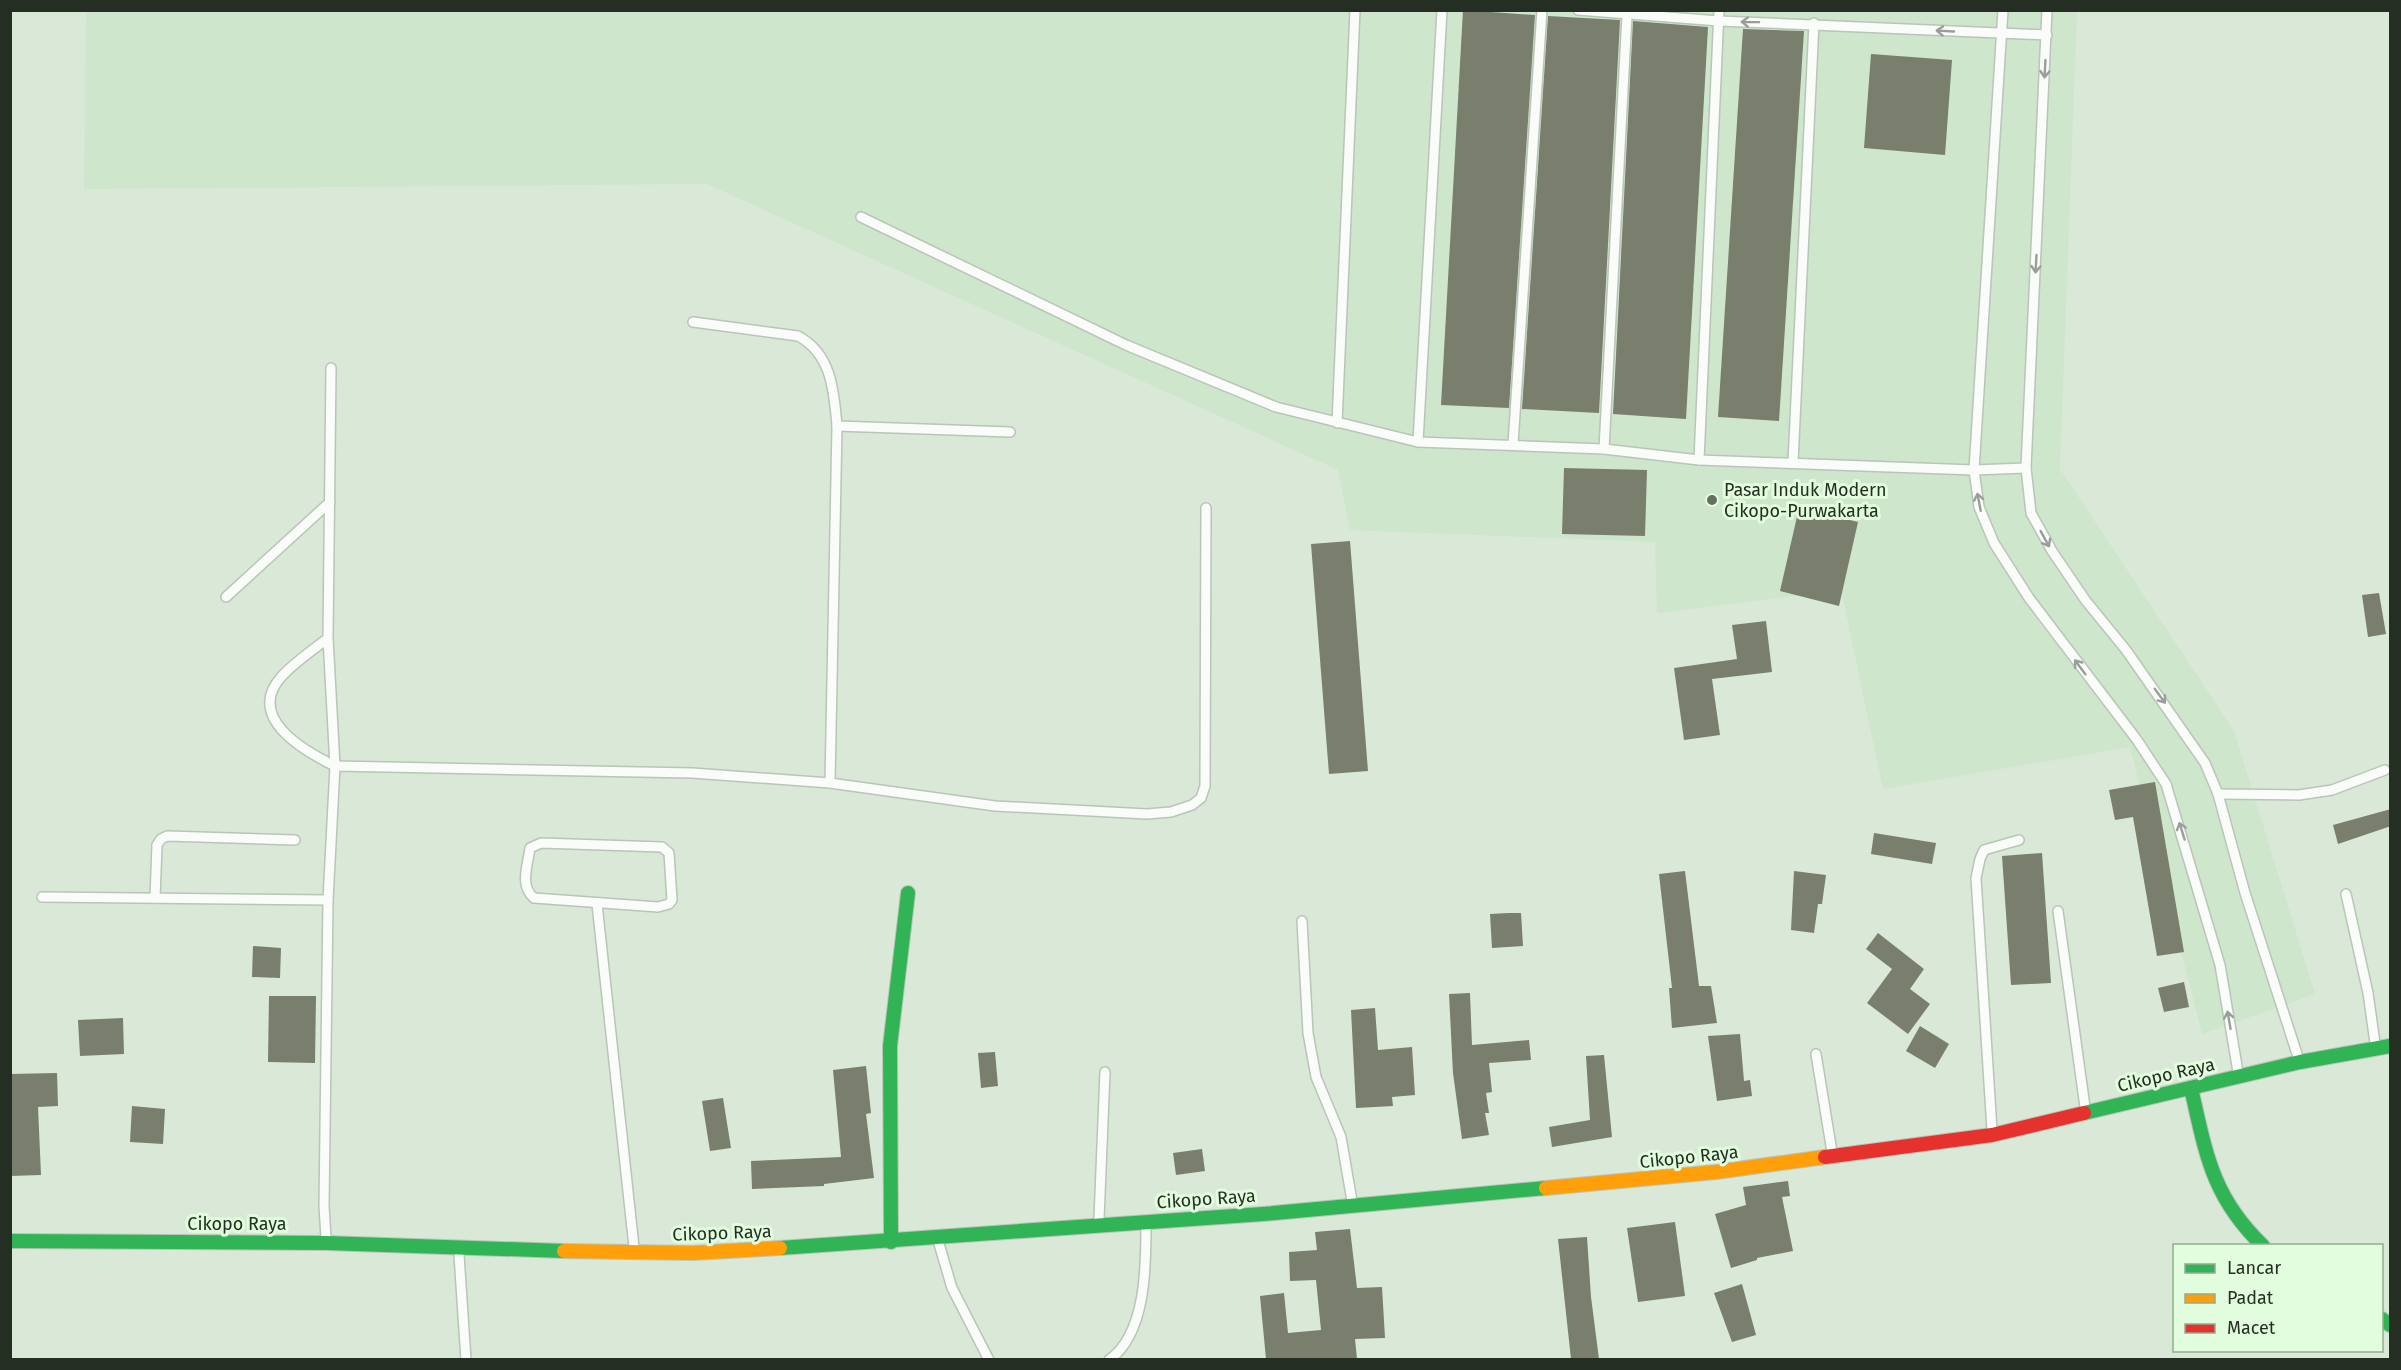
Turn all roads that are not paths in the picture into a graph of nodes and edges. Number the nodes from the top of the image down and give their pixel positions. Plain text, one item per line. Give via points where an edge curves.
1 (1355, 10) edge
2 (1442, 10) edge
3 (1542, 10) edge
4 (1578, 10) edge
5 (1719, 10) edge
6 (2003, 10) edge
7 (2047, 10) edge
8 (1673, 14) edge
9 (1627, 15) junction
10 (1719, 21) junction
11 (1814, 23) junction
12 (2003, 34) junction
13 (2047, 35) junction
14 (861, 217) dead end
15 (693, 322) dead end
16 (331, 369) dead end
17 (1337, 423) junction
18 (837, 426) junction
19 (1010, 432) dead end
20 (1418, 442) junction
21 (1513, 444) junction
22 (1604, 449) junction
23 (1699, 460) junction
24 (1793, 462) junction
25 (2026, 468) junction
26 (1974, 471) junction
27 (330, 502) junction
28 (1206, 508) dead end
29 (226, 597) dead end
30 (328, 638) junction
31 (336, 766) junction
32 (2385, 770) dead end
33 (830, 783) junction
34 (2218, 794) junction
35 (295, 840) dead end
36 (2019, 840) dead end
37 (908, 893) dead end
38 (2346, 894) dead end
39 (42, 897) dead end
40 (155, 898) junction
41 (328, 900) junction
42 (597, 904) junction
43 (2058, 911) dead end
44 (1302, 921) dead end
45 (2391, 1046) edge
46 (2376, 1048) junction
47 (1816, 1054) dead end
48 (2300, 1062) junction
49 (1105, 1072) dead end
50 (2239, 1077) junction
51 (2191, 1088) junction
52 (2086, 1112) junction
53 (1992, 1135) junction
54 (1833, 1158) junction
55 (1353, 1206) junction
56 (1147, 1221) junction
57 (1099, 1224) junction
58 (937, 1238) junction
59 (10, 1241) edge
60 (891, 1242) junction
61 (326, 1243) junction
62 (2262, 1244) edge
63 (458, 1250) junction
64 (635, 1253) junction
65 (466, 1359) edge
66 (989, 1359) edge
67 (1109, 1359) edge

1 - 17 lane
2 - 20 lane
3 - 21 lane
4 - 9 lane
5 - 10 lane
6 - 12 lane
7 - 13 lane
8 - 9 lane
8 - 10 lane
9 - 22 lane
11 -> 10 lane
10 - 23 lane
12 -> 11 lane
11 - 24 lane
12 - 13 lane
12 - 26 lane
13 -> 25 lane
14 - 17 lane via 1126,345 1276,406
15 - 18 lane via 798,336 811,343 829,371
16 - 27 lane
17 - 20 lane
18 - 19 lane
18 - 33 lane
20 - 21 lane
21 - 22 lane
22 - 23 lane
23 - 24 lane
24 - 26 lane
25 - 26 lane
25 -> 34 lane via 2031,513 2052,551 2178,722 2205,763
50 -> 26 lane via 2220,966 2166,784 2028,598 1994,543 1979,507
27 - 29 lane
27 - 30 lane
28 - 33 lane via 1205,786 1201,798 1192,805 1147,814 995,806
30 - 31 lane
30 - 31 lane via 282,676 270,694 269,703 273,719 296,744
31 - 33 lane via 692,773
31 - 41 lane
32 - 34 lane via 2332,790 2299,795
34 - 48 lane via 2245,893
35 - 40 lane via 161,839 157,845
36 - 53 lane via 1984,850 1976,878
37 - 60 main road via 890,1046
38 - 46 lane
39 - 40 lane
40 - 41 lane
41 - 61 lane
42 - 42 lane via 669,904 672,897 667,851 656,846 531,846 525,884 531,896
42 - 64 lane
43 - 52 lane
44 - 55 lane via 1308,1033 1316,1077 1341,1137
45 - 46 main road, Cikopo Raya
46 - 48 main road, Cikopo Raya
47 - 54 lane
48 - 50 main road, Cikopo Raya
49 - 57 lane
50 - 51 main road, Cikopo Raya
51 - 52 main road, Cikopo Raya
51 - 62 main road via 2217,1190 2230,1214
52 - 53 main road, Cikopo Raya
53 - 54 main road, Cikopo Raya
54 - 55 main road, Cikopo Raya via 1705,1174
55 - 56 main road, Cikopo Raya
56 - 57 main road, Cikopo Raya
56 - 67 lane via 1146,1270 1138,1314 1120,1352
57 - 58 main road, Cikopo Raya
58 - 60 main road, Cikopo Raya
58 - 66 lane via 952,1288
59 - 61 main road, Cikopo Raya
60 - 64 main road, Cikopo Raya
61 - 63 main road, Cikopo Raya
63 - 64 main road, Cikopo Raya
63 - 65 lane

